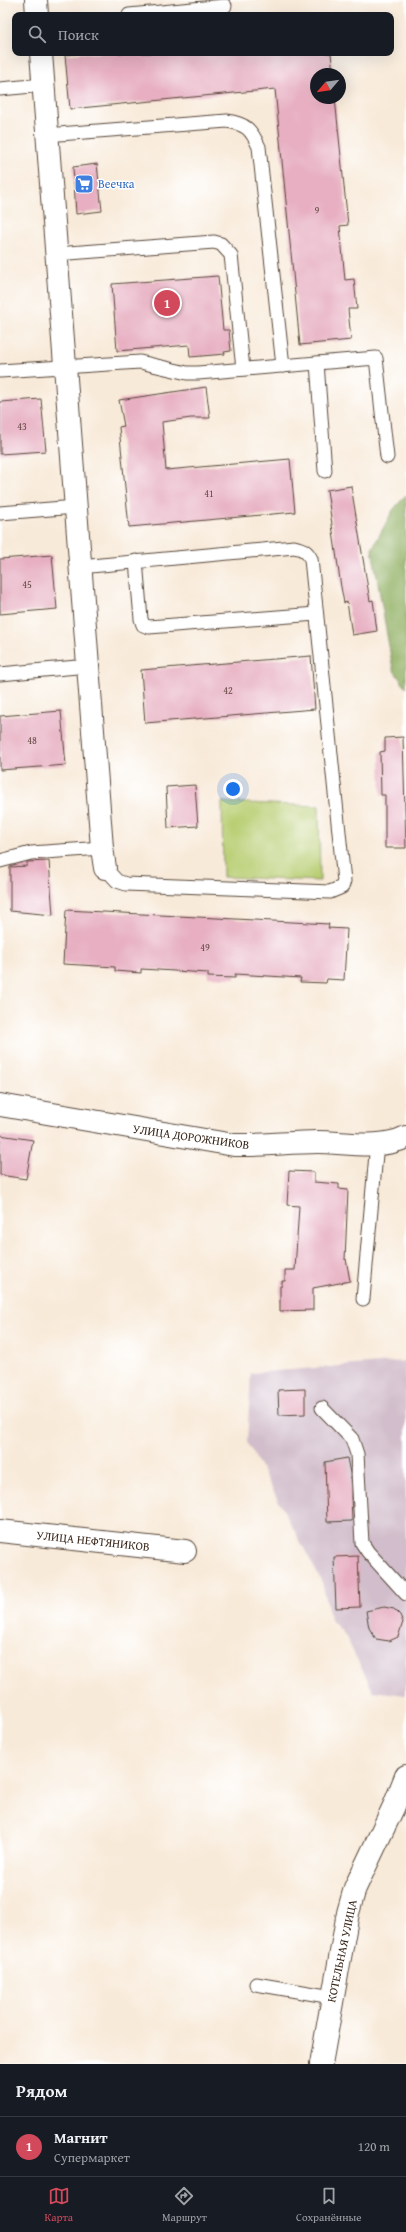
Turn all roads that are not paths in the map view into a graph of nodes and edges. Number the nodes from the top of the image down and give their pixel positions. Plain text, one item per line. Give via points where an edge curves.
1 (36, 0) edge
2 (225, 6) dead end
3 (37, 12) edge
4 (161, 12) edge
5 (40, 56) edge
6 (43, 85) junction
7 (0, 89) edge
8 (46, 135) junction
9 (56, 254) junction
10 (317, 363) junction
11 (283, 366) junction
12 (66, 367) junction
13 (244, 369) junction
14 (0, 371) edge
15 (387, 457) dead end
16 (325, 471) dead end
17 (76, 507) junction
18 (0, 513) edge
19 (136, 561) junction
20 (80, 568) junction
21 (316, 614) junction
22 (88, 666) junction
23 (0, 674) edge
24 (104, 858) junction
25 (0, 861) edge
26 (0, 1105) edge
27 (406, 1137) edge
28 (377, 1143) junction
29 (363, 1299) dead end
30 (322, 1408) dead end
31 (0, 1531) edge
32 (185, 1552) dead end
33 (406, 1594) edge
34 (406, 1776) edge
35 (256, 1984) dead end
36 (332, 1996) junction
37 (321, 2064) edge

1 - 3 street
2 - 4 lane
5 - 6 street
6 - 7 lane
6 - 8 street
8 - 9 street
8 - 11 lane via 226,121 241,123 253,133 259,147
9 - 12 street
9 - 13 lane via 214,242 221,244 231,255
10 - 11 lane
10 - 15 lane via 376,358
10 - 16 lane
11 - 13 lane
12 - 13 lane via 140,362 187,373
12 - 14 lane
12 - 17 street
17 - 18 lane
17 - 20 street
19 - 20 lane
19 - 21 lane via 294,547 302,549 311,559
19 - 21 lane via 141,619 143,625 149,627
20 - 22 street
21 - 24 lane via 344,881 342,887 330,892 126,884 117,881
22 - 23 lane
22 - 24 street
24 - 25 lane via 31,853
26 - 28 street, УЛИЦА ДОРОЖНИКОВ via 234,1145
27 - 28 street, УЛИЦА ДОРОЖНИКОВ via 398,1142
28 - 29 lane
30 - 33 lane via 352,1439 358,1454 362,1543
31 - 32 street, УЛИЦА НЕФТЯНИКОВ
34 - 36 street, КОТЕЛЬНАЯ УЛИЦА via 355,1888 342,1936
35 - 36 lane
36 - 37 street, КОТЕЛЬНАЯ УЛИЦА

